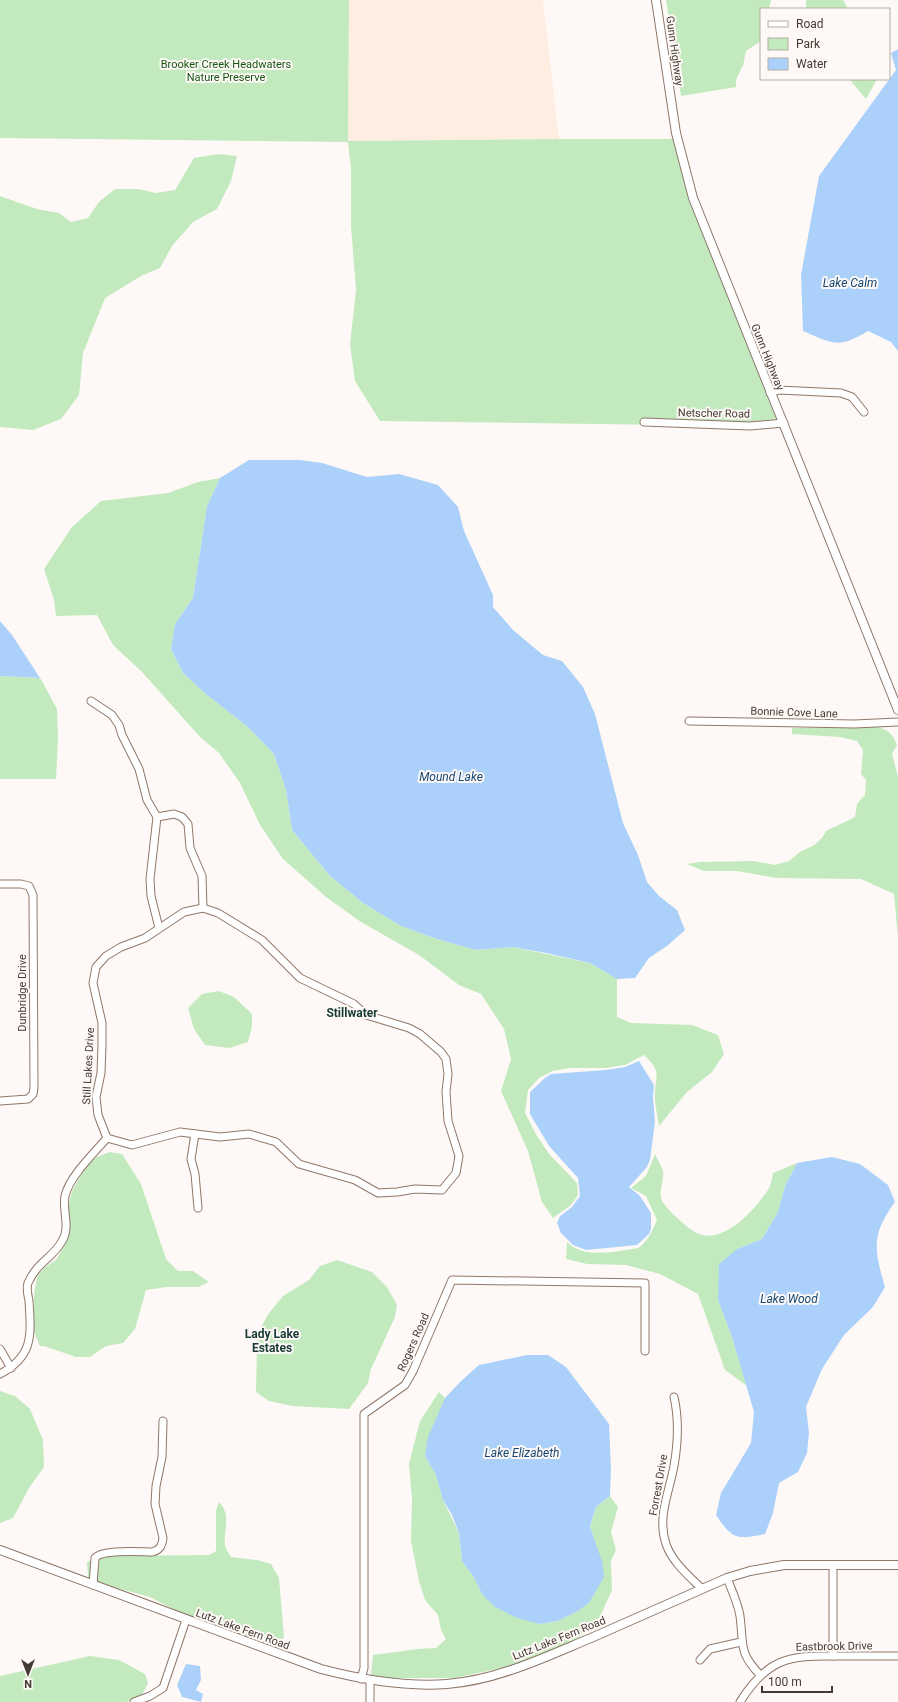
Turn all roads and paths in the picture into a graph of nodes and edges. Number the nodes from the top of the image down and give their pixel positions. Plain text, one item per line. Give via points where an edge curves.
1 (656, 0) edge
2 (770, 393) junction
3 (864, 412) dead end
4 (644, 422) dead end
5 (784, 423) junction
6 (91, 701) dead end
7 (898, 710) edge
8 (689, 721) dead end
9 (898, 722) edge
10 (157, 817) junction
11 (0, 884) edge
12 (203, 908) junction
13 (160, 928) junction
14 (0, 1101) edge
15 (195, 1134) junction
16 (107, 1138) junction
17 (198, 1208) dead end
18 (0, 1349) edge
19 (646, 1351) dead end
20 (11, 1368) junction
21 (0, 1374) edge
22 (674, 1397) dead end
23 (163, 1421) dead end
24 (0, 1550) edge
25 (833, 1565) junction
26 (898, 1565) edge
27 (727, 1578) junction
28 (93, 1585) junction
29 (702, 1589) junction
30 (186, 1620) junction
31 (741, 1642) junction
32 (833, 1656) junction
33 (898, 1656) edge
34 (700, 1660) dead end
35 (760, 1675) junction
36 (361, 1679) junction
37 (370, 1681) junction
38 (134, 1702) edge
39 (370, 1702) edge
40 (740, 1702) edge

1 - 2 main road, Gunn Highway via 676,133 688,183
2 - 3 street via 779,390 841,393 852,397
2 - 5 main road, Gunn Highway
4 - 5 street, Netscher Road via 750,426
5 - 7 main road, Gunn Highway
6 - 10 street via 112,715 119,725 139,769 147,800
8 - 9 street, Bonnie Cove Lane via 854,724
10 - 12 street via 174,814 182,817 188,824 190,848 202,876
10 - 13 street via 150,878 151,896
11 - 14 street, Dunbridge Drive via 29,886 32,895 34,1079 34,1092 30,1098
12 - 13 street, Still Lakes Drive via 184,912
12 - 15 street via 218,913 262,940 300,978 354,1004 371,1017 413,1030 441,1052 446,1059 448,1074 448,1121 459,1156 456,1174 442,1190 378,1192 355,1180 299,1164 276,1142 249,1134
13 - 16 street, Still Lakes Drive via 106,956 96,967 93,983 102,1023 102,1045 101,1073 96,1097 98,1115
15 - 16 street via 180,1132 132,1145
15 - 17 street via 192,1159
16 - 20 street via 72,1180 65,1197 67,1224 63,1241 37,1266 27,1285 31,1330 26,1352
18 - 20 street
19 - 36 street, Rogers Road via 645,1283 452,1280 405,1385 364,1414 364,1668
20 - 21 street
22 - 29 street, Forrest Drive via 678,1422 677,1442 662,1516 662,1529 672,1555
23 - 28 street via 162,1457 155,1504 164,1538 162,1544 152,1552 98,1555 95,1558
24 - 28 main road, Lutz Lake Fern Road
25 - 26 main road, Lutz Lake Fern Road
25 - 27 main road, Lutz Lake Fern Road via 784,1564
25 - 32 street
27 - 29 main road, Lutz Lake Fern Road
27 - 31 street via 738,1607
28 - 30 main road, Lutz Lake Fern Road
29 - 37 main road, Lutz Lake Fern Road via 540,1660 503,1672 448,1684
30 - 36 main road, Lutz Lake Fern Road via 321,1669
30 - 38 street via 163,1688
31 - 34 street via 710,1649
31 - 35 street via 748,1662
32 - 33 street, Eastbrook Drive
32 - 35 street, Eastbrook Drive via 806,1655 790,1658 775,1664
35 - 40 street, Eastbrook Drive
36 - 37 main road, Lutz Lake Fern Road
37 - 39 street

